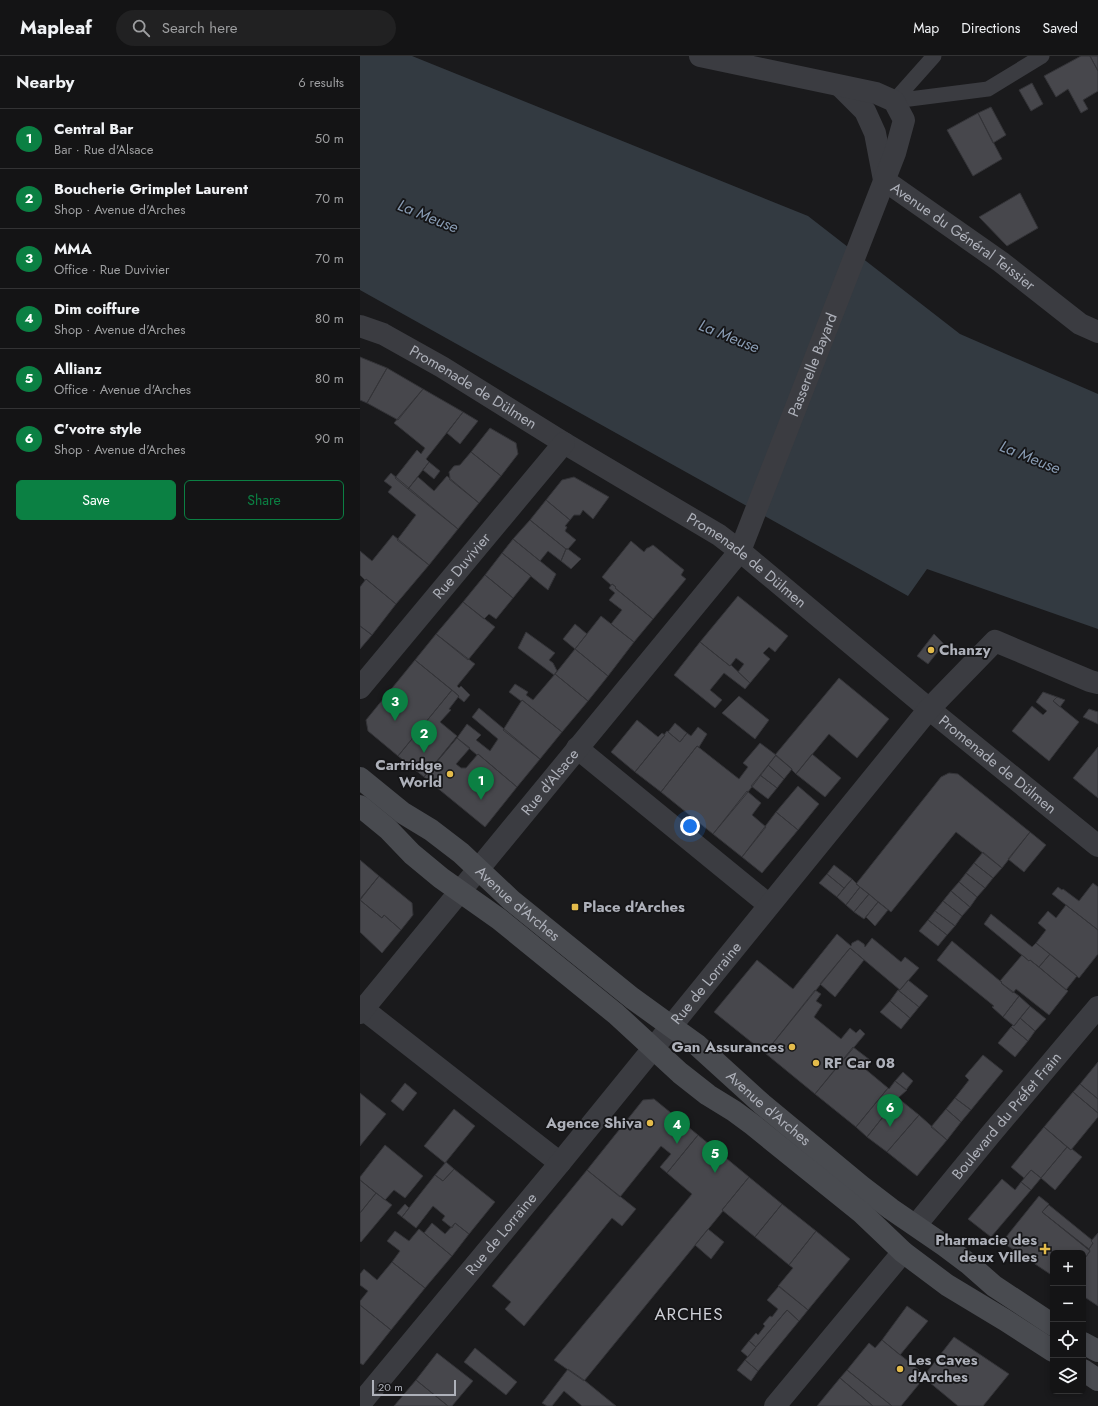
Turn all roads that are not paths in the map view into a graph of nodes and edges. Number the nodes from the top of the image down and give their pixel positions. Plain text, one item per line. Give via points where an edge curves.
1 (700, 56) edge
2 (934, 56) edge
3 (1042, 56) edge
4 (840, 86) junction
5 (864, 111) junction
6 (899, 111) junction
7 (875, 133) junction
8 (884, 180) junction
9 (360, 326) edge
10 (1098, 332) edge
11 (564, 443) junction
12 (740, 551) junction
13 (1098, 682) edge
14 (360, 688) edge
15 (930, 709) junction
16 (577, 748) junction
17 (360, 778) edge
18 (360, 806) edge
19 (1098, 846) edge
20 (478, 869) junction
21 (460, 891) junction
22 (769, 905) junction
23 (1098, 1007) edge
24 (362, 1011) edge
25 (671, 1026) junction
26 (653, 1049) junction
27 (560, 1162) junction
28 (916, 1225) junction
29 (903, 1252) junction
30 (1050, 1323) edge
31 (1086, 1345) edge
32 (1050, 1349) edge
33 (1098, 1351) edge
34 (1086, 1372) edge
35 (1098, 1380) edge
36 (360, 1404) edge
37 (775, 1406) edge

1 - 4 street
2 - 6 lane
3 - 6 lane via 988,89
4 - 5 street
4 - 6 street via 876,93
5 - 6 street
5 - 7 street
6 - 7 street
6 - 8 street, Avenue du Général Teissier via 896,153
7 - 8 street
8 - 10 street, Avenue du Général Teissier via 1001,262 1080,324
8 - 12 street, Passerelle Bayard
9 - 11 street, Promenade de Dülmen via 383,334 442,367
11 - 12 street, Promenade de Dülmen via 719,535
11 - 14 street, Rue Duvivier
12 - 15 street, Promenade de Dülmen
12 - 16 street, Rue d'Alsace
13 - 15 street, Rue de Lorraine via 1090,681 995,641
15 - 19 street, Promenade de Dülmen
15 - 22 street, Rue de Lorraine
16 - 20 street, Rue d'Alsace
16 - 22 street
17 - 20 main road, Avenue d'Arches via 403,813 461,853
18 - 21 main road, Avenue d'Arches via 388,829 412,854
20 - 21 street, Rue d'Alsace
20 - 25 main road, Avenue d'Arches via 579,956
21 - 24 street, Rue d'Alsace
21 - 26 main road, Avenue d'Arches via 499,919 616,1014
22 - 25 street, Rue de Lorraine
23 - 28 street, Boulevard du Préfet Frain
24 - 27 street
25 - 26 street, Rue de Lorraine
25 - 28 main road, Avenue d'Arches via 861,1186
26 - 27 street, Rue de Lorraine
26 - 29 main road, Avenue d'Arches via 694,1085 753,1125 856,1208
27 - 36 street, Rue de Lorraine
28 - 30 main road, Avenue d'Arches via 994,1286
29 - 32 main road, Avenue d'Arches via 947,1285
29 - 37 street
31 - 33 main road
34 - 35 main road

